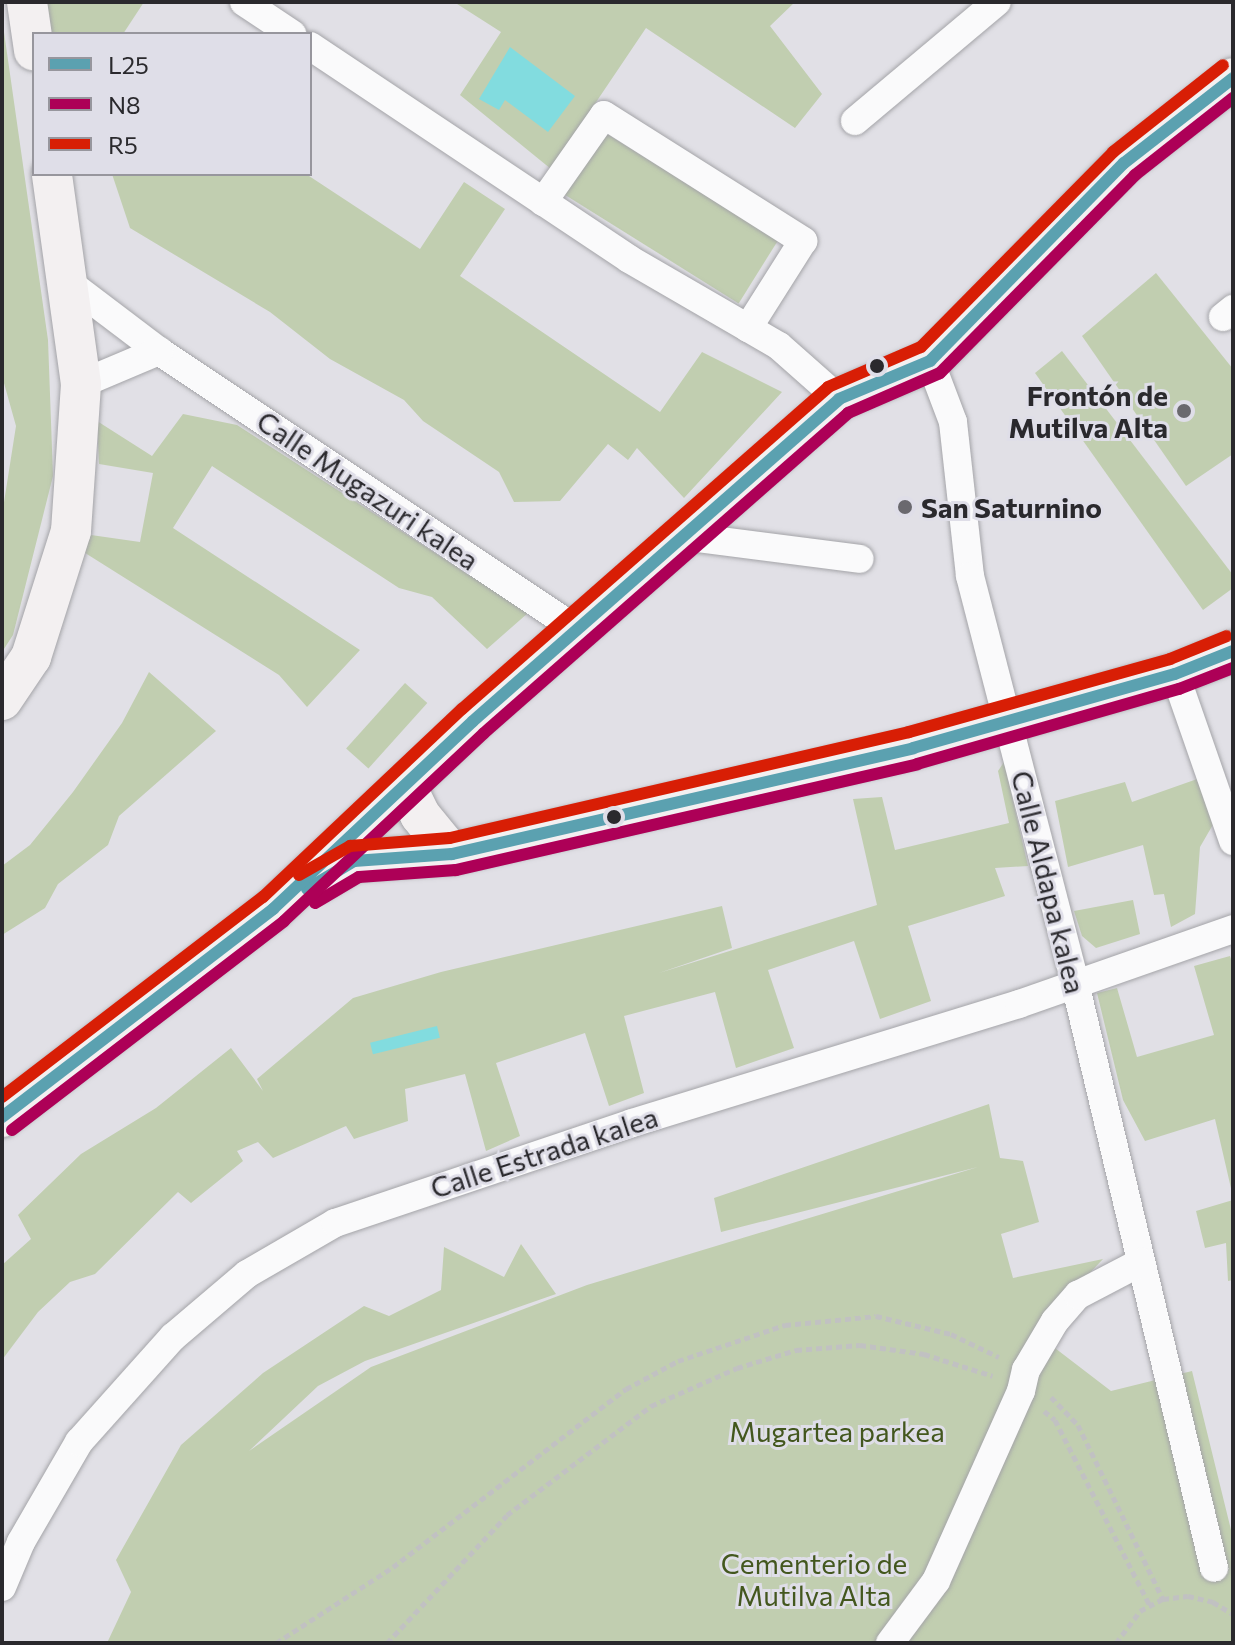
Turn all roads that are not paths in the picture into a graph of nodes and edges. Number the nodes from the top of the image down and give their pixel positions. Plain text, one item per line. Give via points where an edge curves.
1 (27, 2) edge
2 (244, 2) edge
3 (997, 2) edge
4 (289, 32) edge
5 (32, 36) edge
6 (312, 47) edge
7 (1233, 78) edge
8 (855, 121) dead end
9 (52, 176) edge
10 (543, 202) junction
11 (68, 282) junction
12 (748, 328) junction
13 (159, 351) junction
14 (930, 361) junction
15 (81, 384) junction
16 (839, 399) junction
17 (681, 536) junction
18 (860, 559) dead end
19 (576, 629) junction
20 (1233, 651) edge
21 (1175, 674) junction
22 (2, 700) edge
23 (1009, 721) junction
24 (407, 788) junction
25 (1233, 841) edge
26 (452, 854) junction
27 (273, 909) junction
28 (1233, 929) edge
29 (1075, 983) junction
30 (2, 1117) edge
31 (1141, 1262) junction
32 (1214, 1568) dead end
33 (2, 1587) edge
34 (890, 1643) edge

1 - 5 street
2 - 4 street
3 - 8 street
6 - 10 street
7 - 14 street via 1124,163
9 - 11 street
10 - 12 street
10 - 12 street via 604,115 803,241
11 - 13 street, Calle Mugazuri kalea
11 - 15 street
12 - 16 street via 779,346
13 - 15 street
13 - 19 street, Calle Mugazuri kalea
14 - 16 street
14 - 23 street, Calle Aldapa kalea via 953,422 970,576
15 - 22 street via 71,531 31,657
16 - 17 street
17 - 18 street
17 - 19 street
19 - 24 street
20 - 21 street
21 - 23 street
21 - 25 street
23 - 26 street
23 - 29 street, Calle Aldapa kalea
24 - 26 street via 420,815
24 - 27 street
26 - 27 street via 354,861
27 - 30 street
28 - 29 street, Calle Estrada kalea
29 - 31 street, Calle Aldapa kalea
29 - 33 street, Calle Estrada kalea via 335,1223 247,1274 173,1337 79,1442 21,1542
31 - 32 street, Calle Aldapa kalea
31 - 34 street via 1078,1295 1055,1321 936,1581

